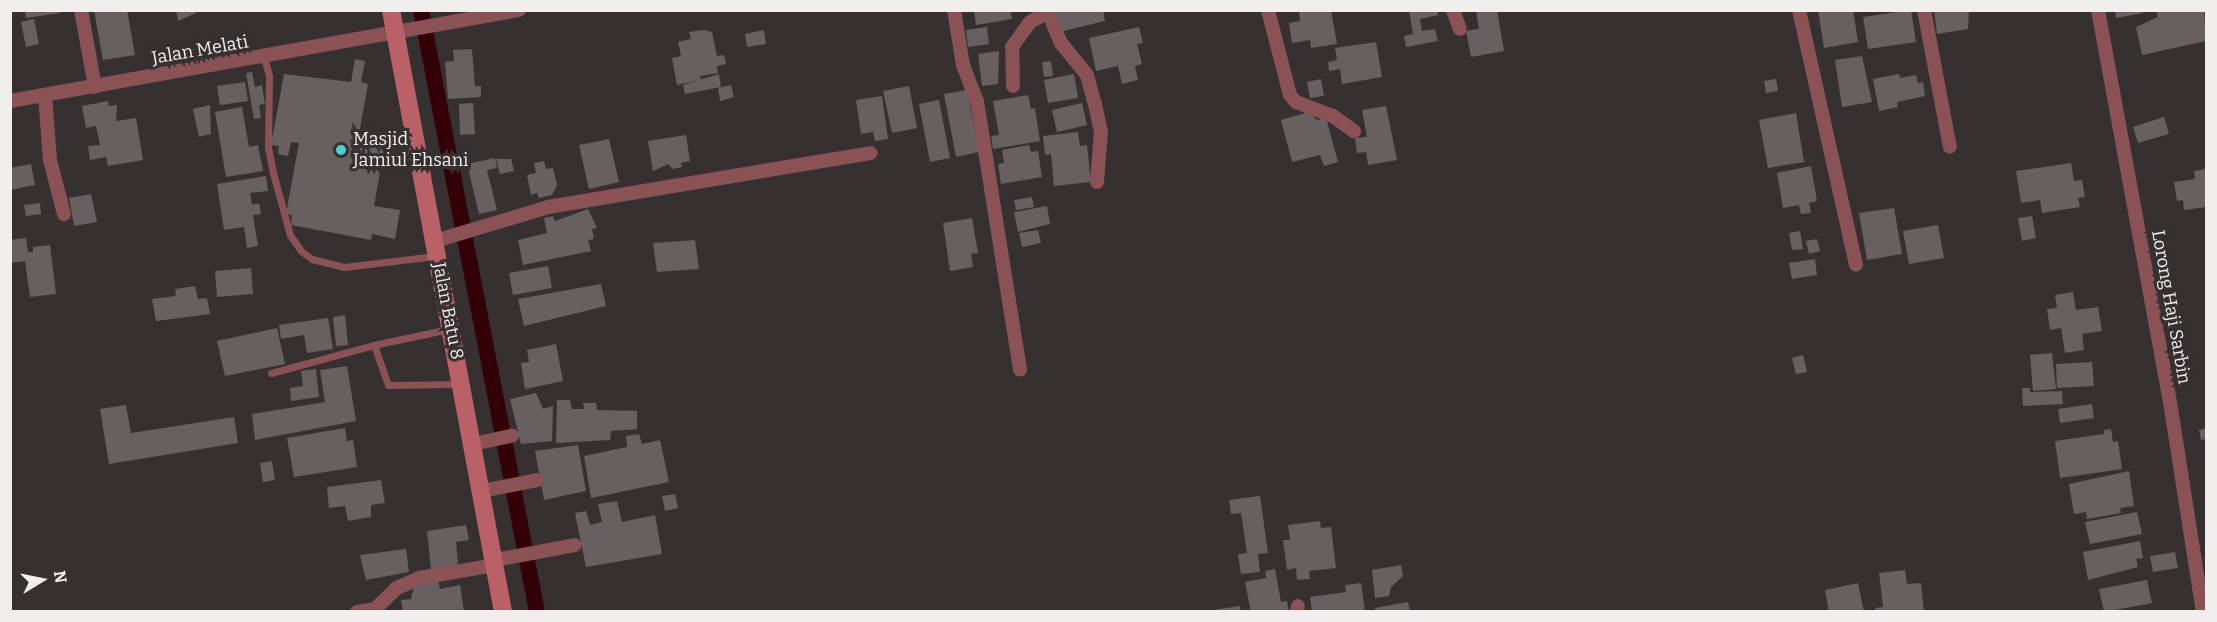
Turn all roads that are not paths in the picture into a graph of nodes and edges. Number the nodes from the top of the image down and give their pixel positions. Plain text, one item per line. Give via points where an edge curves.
1 (81, 10) edge
2 (392, 10) edge
3 (519, 10) edge
4 (954, 10) edge
5 (1268, 10) edge
6 (1453, 10) edge
7 (1799, 10) edge
8 (1924, 10) edge
9 (2098, 10) edge
10 (1047, 11) edge
11 (1460, 29) dead end
12 (396, 34) junction
13 (264, 57) junction
14 (1012, 86) dead end
15 (95, 87) junction
16 (45, 95) junction
17 (10, 101) edge
18 (1354, 131) dead end
19 (1950, 147) dead end
20 (871, 153) dead end
21 (1097, 183) dead end
22 (64, 214) dead end
23 (436, 248) junction
24 (1856, 265) dead end
25 (451, 328) junction
26 (374, 345) junction
27 (1020, 370) dead end
28 (271, 373) dead end
29 (462, 384) junction
30 (512, 436) dead end
31 (473, 444) junction
32 (537, 480) dead end
33 (490, 490) junction
34 (575, 545) dead end
35 (495, 562) junction
36 (357, 612) edge
37 (503, 612) edge
38 (2203, 612) edge

1 - 15 street
2 - 12 street, Jalan Batu 8
3 - 12 street, Jalan Melati
4 - 27 street via 963,65 977,101
5 - 18 street via 1290,95 1296,102 1333,116
6 - 11 street
7 - 24 street
8 - 19 street
9 - 38 street, Lorong Haji Sarbin via 2170,402
10 - 14 street via 1030,22 1012,47
10 - 21 street via 1061,43 1087,75 1101,132
12 - 13 street, Jalan Melati
12 - 23 street, Jalan Batu 8
13 - 15 street, Jalan Melati
13 - 23 lane via 269,76 268,147 290,235 301,251 312,259 344,267
15 - 16 street, Jalan Melati
16 - 17 street, Jalan Melati
16 - 22 street via 50,160
20 - 23 street via 548,207 455,235
23 - 25 street, Jalan Batu 8
25 - 26 lane
25 - 29 street, Jalan Batu 8
26 - 28 lane
26 - 29 lane via 388,385
29 - 31 street, Jalan Batu 8
30 - 31 street
31 - 33 street, Jalan Batu 8
32 - 33 street
33 - 35 street, Jalan Batu 8
34 - 35 street
35 - 36 street via 419,578 397,588 375,609
35 - 37 street, Jalan Batu 8

